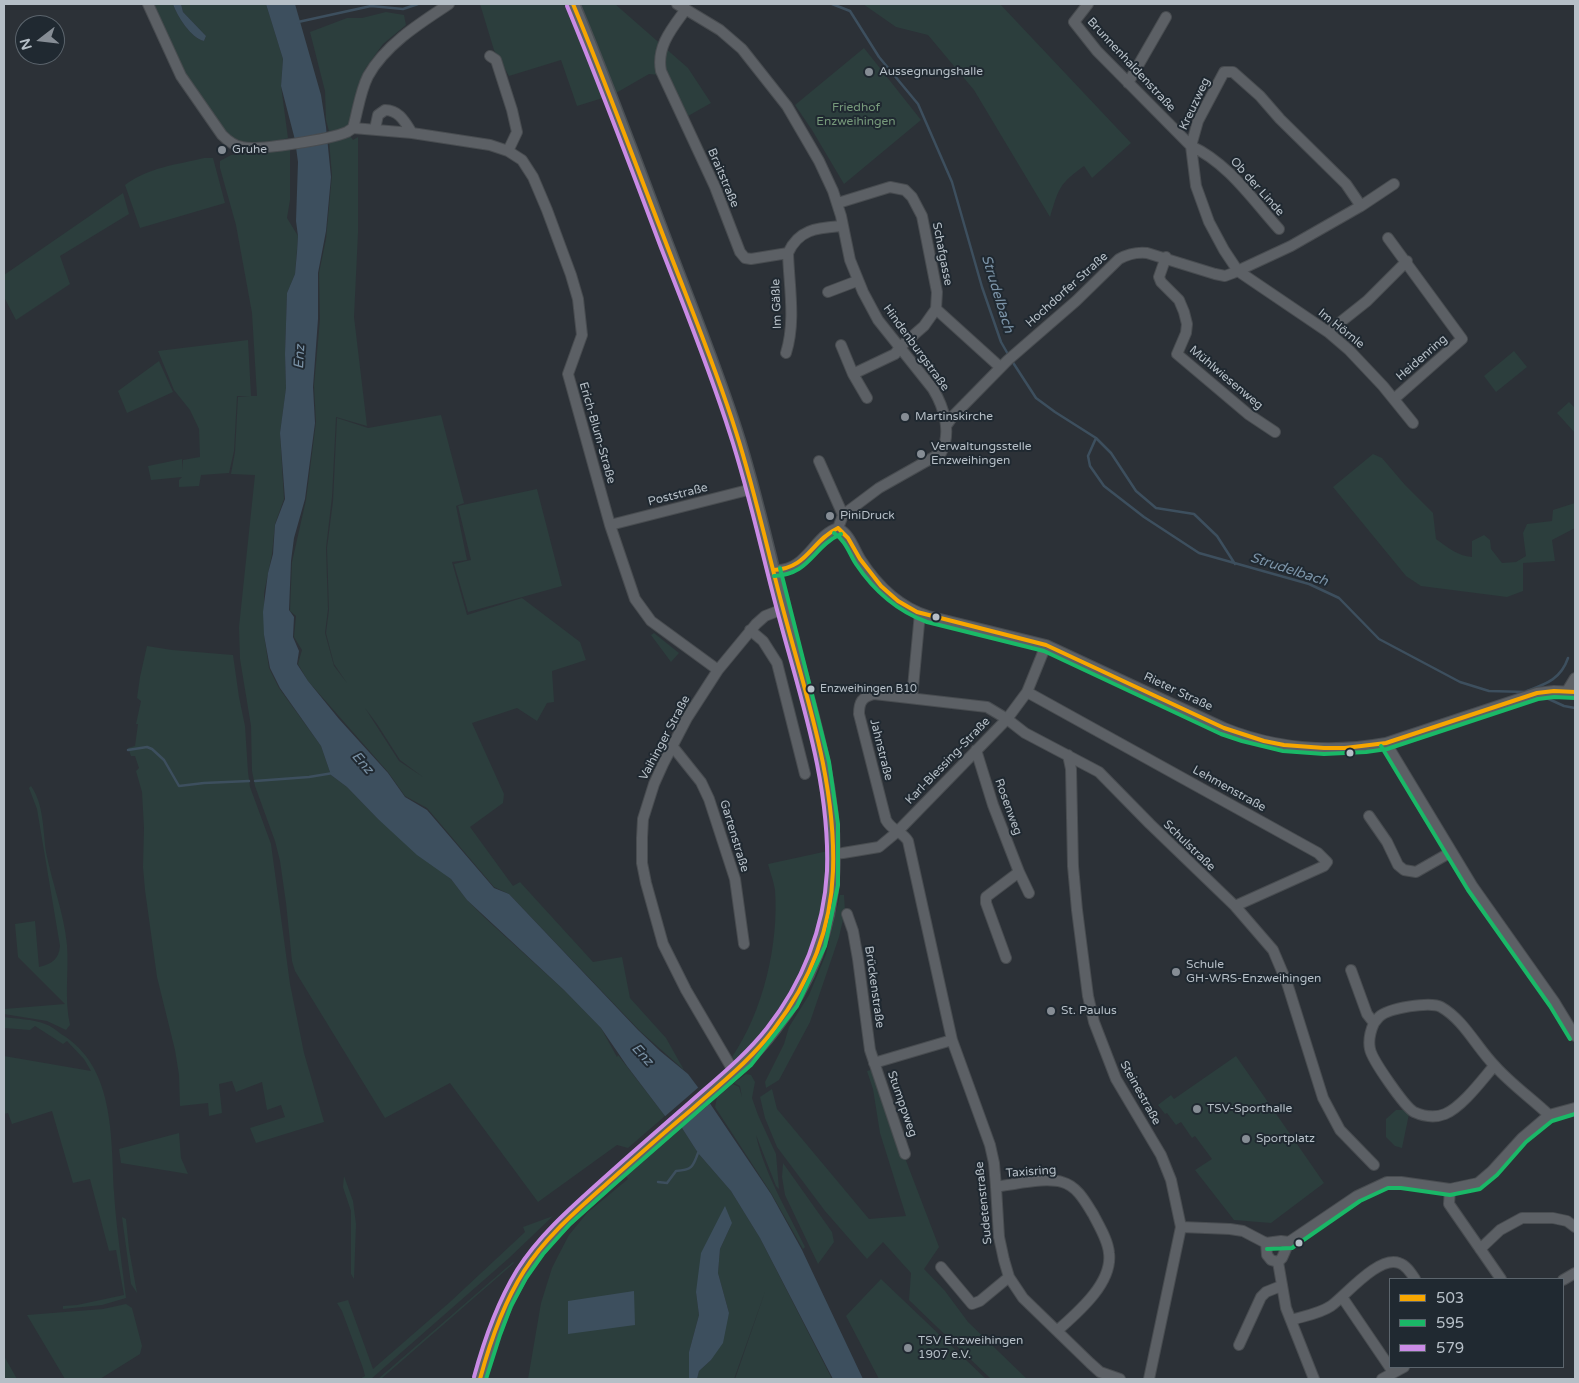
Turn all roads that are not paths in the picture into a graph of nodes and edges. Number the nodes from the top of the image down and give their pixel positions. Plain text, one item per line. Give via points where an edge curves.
1 (148, 4) edge
2 (449, 4) edge
3 (572, 4) edge
4 (1088, 4) edge
5 (682, 6) edge
6 (1166, 17) dead end
7 (490, 56) dead end
8 (1128, 84) junction
9 (353, 128) junction
10 (376, 129) junction
11 (412, 133) junction
12 (1191, 146) junction
13 (508, 151) junction
14 (1394, 184) dead end
15 (838, 203) junction
16 (1361, 206) junction
17 (843, 226) junction
18 (1279, 229) dead end
19 (1388, 238) dead end
20 (788, 254) junction
21 (1166, 257) junction
22 (1407, 261) junction
23 (1238, 271) junction
24 (857, 281) junction
25 (828, 292) dead end
26 (936, 308) junction
27 (1328, 332) junction
28 (841, 345) dead end
29 (900, 347) junction
30 (786, 353) dead end
31 (1004, 363) junction
32 (853, 374) junction
33 (867, 398) dead end
34 (1394, 399) junction
35 (1413, 423) dead end
36 (946, 426) junction
37 (1275, 432) dead end
38 (819, 461) dead end
39 (752, 489) junction
40 (843, 515) junction
41 (610, 525) junction
42 (838, 528) junction
43 (774, 570) junction
44 (783, 609) junction
45 (920, 613) junction
46 (750, 630) junction
47 (1046, 645) junction
48 (718, 670) junction
49 (1575, 678) edge
50 (1027, 692) junction
51 (1571, 692) edge
52 (912, 698) junction
53 (861, 700) joint
54 (1007, 719) junction
55 (1386, 743) junction
56 (673, 747) junction
57 (976, 750) junction
58 (1068, 755) junction
59 (805, 774) dead end
60 (1369, 816) dead end
61 (897, 832) junction
62 (1451, 852) junction
63 (833, 854) junction
64 (1019, 872) junction
65 (1029, 893) dead end
66 (1235, 906) junction
67 (847, 914) dead end
68 (744, 944) dead end
69 (1006, 958) dead end
70 (1350, 970) dead end
71 (1374, 1023) junction
72 (1575, 1036) edge
73 (952, 1040) junction
74 (874, 1063) junction
75 (1494, 1066) junction
76 (734, 1072) junction
77 (1575, 1108) edge
78 (1549, 1115) junction
79 (905, 1154) dead end
80 (1374, 1165) dead end
81 (996, 1186) junction
82 (1450, 1189) junction
83 (1181, 1227) junction
84 (1575, 1227) edge
85 (1289, 1242) junction
86 (1266, 1243) junction
87 (1480, 1249) junction
88 (1278, 1262) junction
89 (941, 1267) dead end
90 (1575, 1273) edge
91 (1009, 1278) junction
92 (1414, 1278) edge
93 (1500, 1278) edge
94 (1564, 1279) edge
95 (1281, 1286) junction
96 (1342, 1297) junction
97 (1291, 1320) junction
98 (1058, 1330) junction
99 (1238, 1345) dead end
100 (1389, 1366) edge
101 (1390, 1368) edge
102 (1402, 1368) edge
103 (1393, 1372) junction
104 (480, 1379) edge
105 (1120, 1379) edge
106 (1149, 1379) edge
107 (1314, 1379) edge
108 (1382, 1379) edge

1 - 9 street via 180,76 228,140 243,148 288,144 343,134
2 - 9 street via 405,35 375,65 365,82
3 - 39 main road via 689,302 736,432
4 - 8 street, Brunnenhaldenstraße via 1074,22
5 - 15 street, Hindenburgstraße via 720,30 751,59 794,117
5 - 20 street, Braitstraße via 664,40 661,71 704,163 740,252 751,259
6 - 8 street
7 - 13 street via 496,60 517,132
8 - 12 street, Brunnenhaldenstraße
9 - 10 street, Erich-Blum-Straße
10 - 11 street, Erich-Blum-Straße
10 - 11 street via 378,115 391,110 402,117
11 - 13 street, Erich-Blum-Straße via 490,145
12 - 16 street, Kreuzweg via 1198,121 1224,72 1233,72 1346,184
12 - 18 street, Ob der Linde via 1228,170
12 - 23 street, Kreuzweg via 1196,186 1209,222
13 - 41 street, Erich-Blum-Straße via 522,160 533,178 575,291 582,335 568,374
14 - 16 street, Hochdorfer Straße
15 - 17 street, Hindenburgstraße
15 - 26 street, Schafgasse via 890,187 905,190 912,197 928,238 937,292
16 - 23 street, Hochdorfer Straße
17 - 20 street via 811,230 792,244
17 - 24 street, Hindenburgstraße
19 - 22 street, Heidenring
20 - 30 street, Im Gäßle via 792,325
21 - 23 street, Hochdorfer Straße via 1225,276
21 - 31 street, Hochdorfer Straße via 1136,252 1119,259
21 - 37 street, Mühlwiesenweg via 1159,276 1179,300 1187,324 1178,354 1248,414
22 - 27 street via 1367,301
22 - 34 street, Heidenring via 1462,339
23 - 27 street, Im Hörnle
24 - 25 street
24 - 29 street, Hindenburgstraße via 878,320
26 - 29 street via 924,326
26 - 31 street
27 - 34 street, Im Hörnle
28 - 32 street
29 - 32 street via 895,354
29 - 36 street, Hindenburgstraße via 940,399
31 - 36 street, Hochdorfer Straße
32 - 33 street
34 - 35 street, Im Hörnle
36 - 40 street, Hindenburgstraße via 945,446 941,453 891,480
38 - 40 street
39 - 41 street, Poststraße
39 - 43 main road
40 - 42 street
41 - 48 street, Erich-Blum-Straße via 635,599 645,614
42 - 43 street via 829,532 798,562 785,570
42 - 45 street, Rieter Straße via 846,534 879,582 901,603
43 - 44 main road
44 - 46 street, Vaihinger Straße via 765,616
44 - 63 main road via 823,766
45 - 47 street, Rieter Straße
45 - 52 street
46 - 48 street, Vaihinger Straße
46 - 59 street via 769,648 777,663
47 - 50 street, Karl-Blessing-Straße
47 - 55 street, Rieter Straße via 1224,728 1258,740 1320,748
48 - 56 street, Vaihinger Straße via 687,718
49 - 51 street
50 - 54 street, Karl-Blessing-Straße
50 - 66 street, Lehmenstraße via 1318,853 1327,862
51 - 55 street, Rieter Straße via 1547,691 1528,695
52 - 53 street, Schulstraße via 874,694
52 - 54 street, Schulstraße via 987,707
53 - 61 street, Jahnstraße via 859,714 886,820
54 - 57 street, Karl-Blessing-Straße
54 - 58 street, Schulstraße via 1019,730
55 - 62 street
56 - 68 street, Gartenstraße via 701,782 709,799 734,880
56 - 76 street, Vaihinger Straße via 654,784 643,819 642,863 663,944
57 - 61 street, Karl-Blessing-Straße
57 - 64 street, Rosenweg
58 - 66 street, Schulstraße via 1100,772
58 - 83 street, Steinestraße via 1077,910 1094,1022 1116,1079 1161,1155 1171,1180
60 - 62 street via 1404,870 1416,872
61 - 63 street, Karl-Blessing-Straße via 879,847
61 - 73 street, Sudetenstraße via 908,841
62 - 72 street
63 - 76 main road via 833,882 824,934 810,971 780,1021
64 - 65 street, Rosenweg
64 - 69 street via 986,897
66 - 80 street, Schulstraße via 1268,944 1280,964 1323,1098 1340,1130
67 - 74 street, Brückenstraße via 853,931
70 - 71 street via 1367,1014
71 - 75 street via 1386,1013 1420,1005 1440,1006 1459,1023
71 - 75 street via 1368,1042 1370,1051 1413,1111 1427,1116 1449,1112
73 - 74 street
73 - 81 street, Sudetenstraße via 990,1145
74 - 79 street, Stumppweg
75 - 78 street
76 - 104 main road via 563,1223 530,1261 498,1321
77 - 78 street
78 - 82 street via 1478,1183
81 - 91 street, Sudetenstraße via 999,1237
81 - 98 street, Taxisring via 1062,1182 1085,1201 1107,1244 1110,1254 1103,1278 1084,1307
82 - 85 street via 1387,1182 1357,1196
82 - 87 street via 1449,1204
83 - 86 street via 1243,1231
83 - 106 street, Steinestraße
84 - 87 street via 1567,1221 1553,1218 1522,1218 1500,1230
85 - 86 street
85 - 88 street
86 - 88 street via 1267,1256
87 - 93 street
88 - 95 street
89 - 91 street via 972,1304
90 - 94 street
91 - 98 street, Sudetenstraße via 1024,1298
92 - 96 street via 1405,1266 1397,1262 1387,1263
95 - 97 street
95 - 99 street via 1261,1297
96 - 97 street via 1320,1312
96 - 100 street
97 - 107 street
98 - 105 street, Sudetenstraße via 1100,1372
101 - 103 street
102 - 103 street
103 - 108 street

